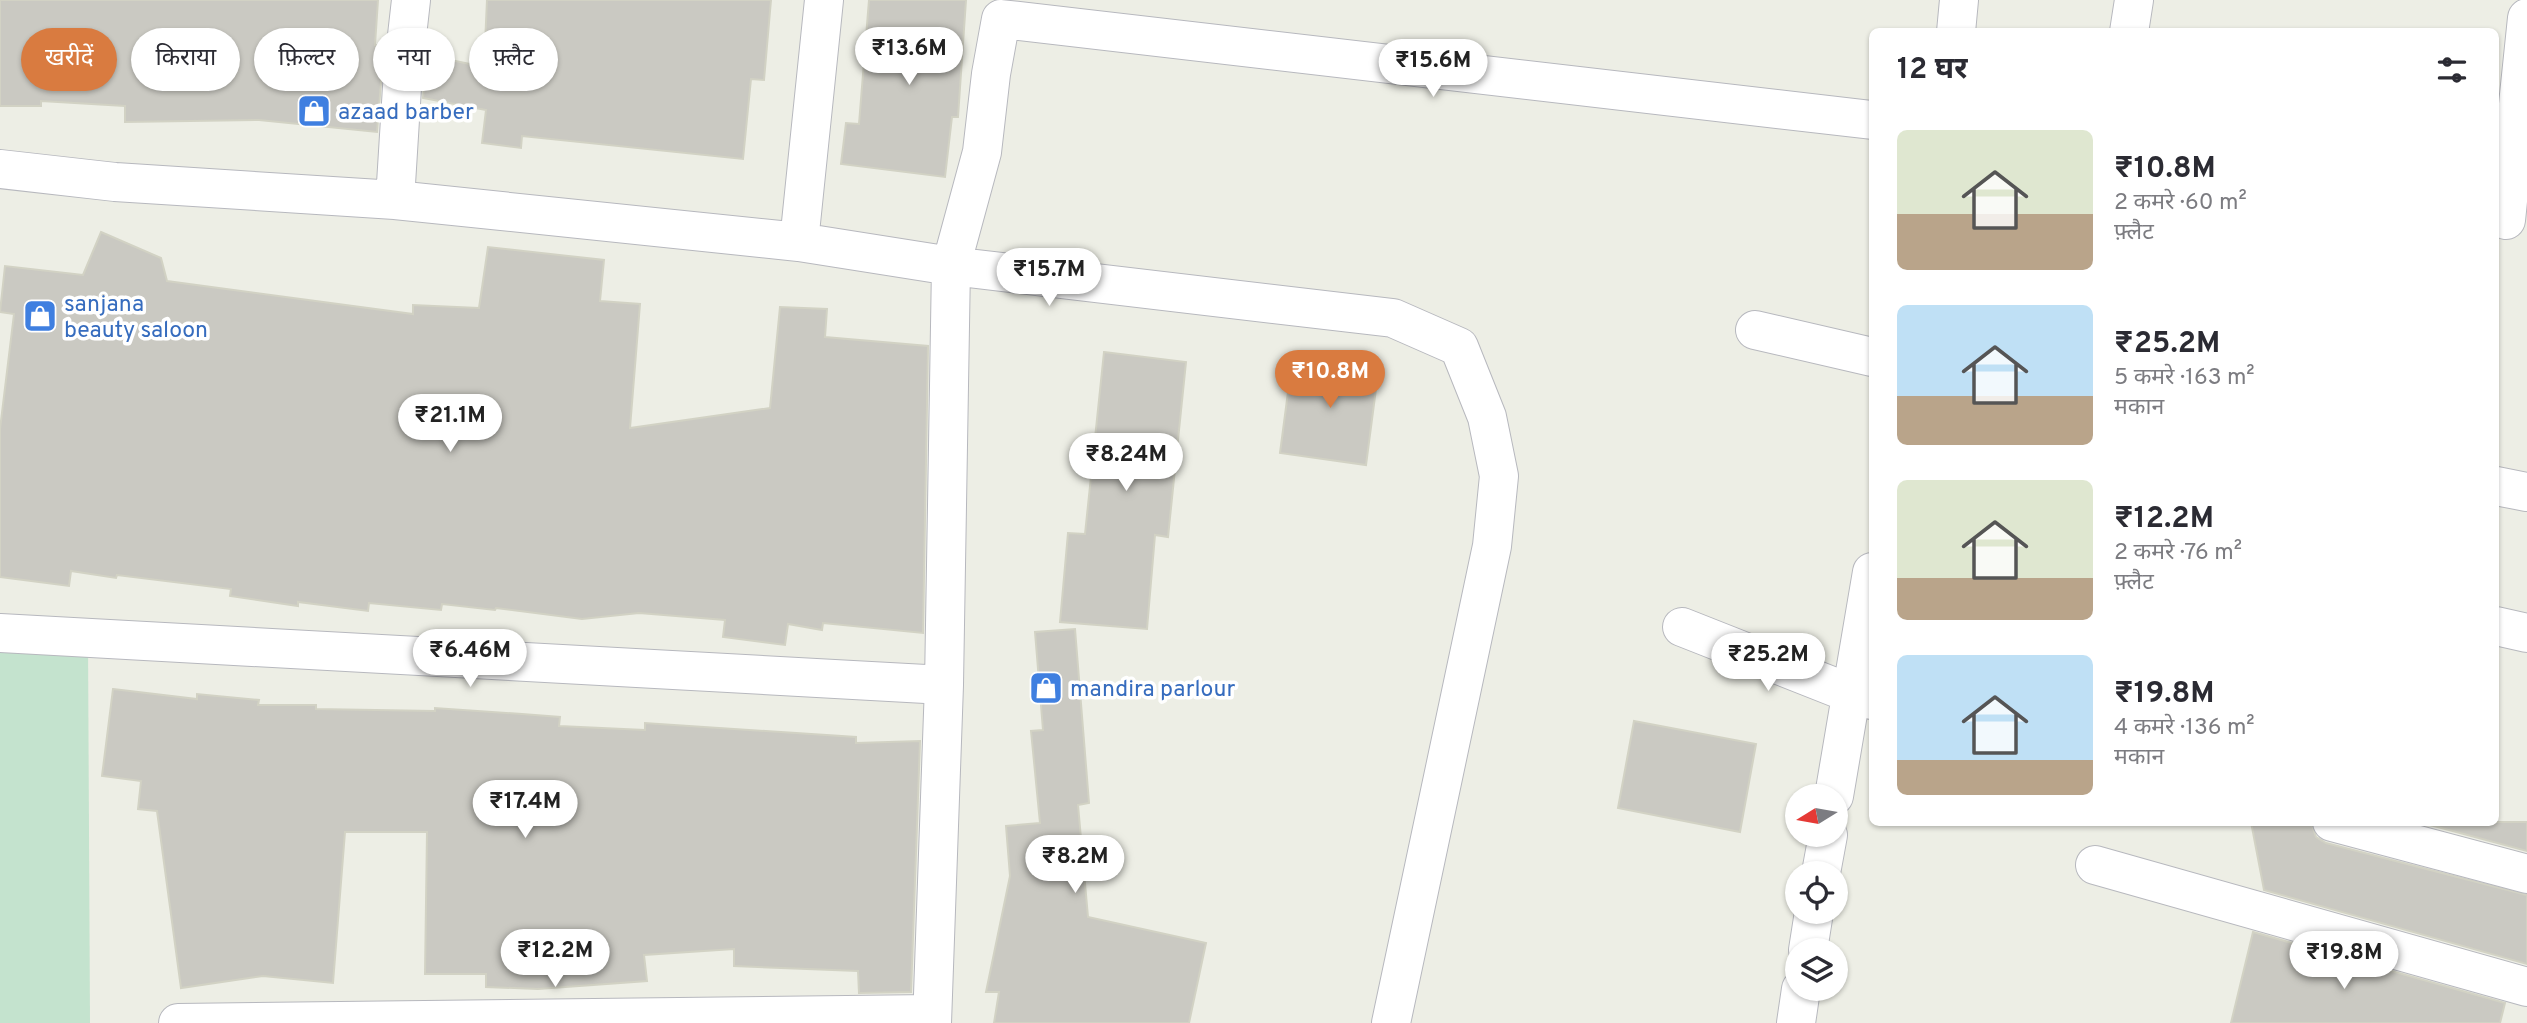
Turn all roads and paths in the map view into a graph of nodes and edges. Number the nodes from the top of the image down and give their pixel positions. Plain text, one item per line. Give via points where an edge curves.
1 (411, 0) edge
2 (824, 0) edge
3 (1959, 0) edge
4 (2134, 0) edge
5 (2527, 18) edge
6 (1956, 28) edge
7 (2130, 28) edge
8 (1869, 120) edge
9 (0, 169) edge
10 (395, 200) junction
11 (2510, 220) edge
12 (799, 242) junction
13 (951, 266) junction
14 (1755, 330) dead end
15 (1869, 356) edge
16 (2499, 487) edge
17 (2527, 492) edge
18 (1869, 610) edge
19 (1682, 627) dead end
20 (2499, 627) edge
21 (0, 633) edge
22 (2527, 633) edge
23 (944, 685) junction
24 (1862, 697) edge
25 (1837, 784) edge
26 (2347, 826) edge
27 (2095, 865) dead end
28 (2527, 874) edge
29 (2527, 987) edge
30 (1799, 1001) edge
31 (932, 1019) edge
32 (178, 1023) edge
33 (1391, 1023) edge
34 (1796, 1023) edge

1 - 10 street
2 - 12 street
3 - 6 street
4 - 7 street
5 - 11 street
8 - 13 street via 1001,19 982,152
9 - 10 street via 115,182
10 - 12 street
12 - 13 street
13 - 23 street
13 - 33 street via 1393,318 1459,347 1487,417 1499,476 1492,546
14 - 15 street
16 - 17 street
18 - 24 street
19 - 24 street
20 - 22 street
21 - 23 street
23 - 31 street
24 - 25 street
26 - 28 street
27 - 29 street
30 - 34 street
31 - 32 street

